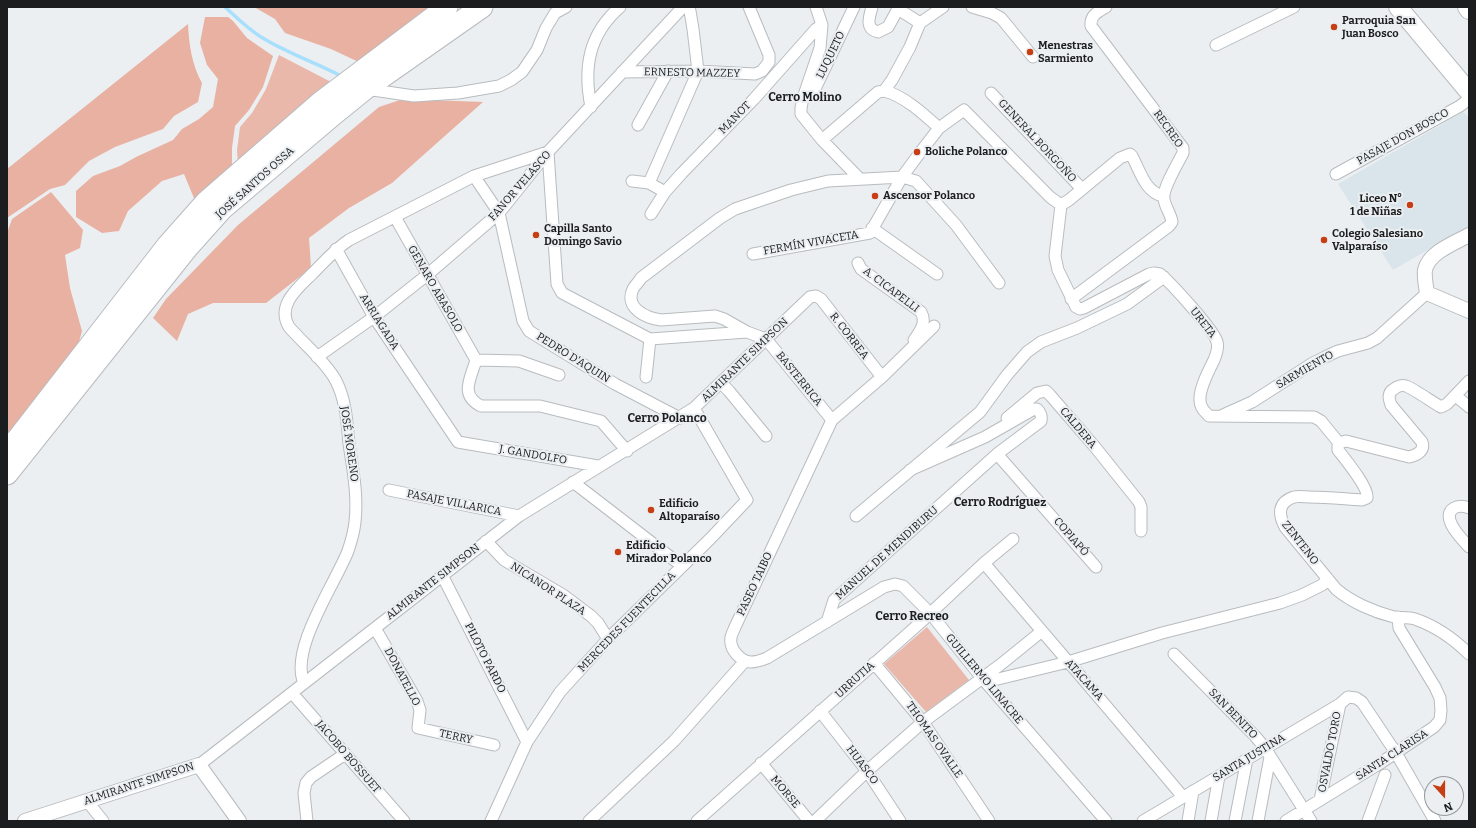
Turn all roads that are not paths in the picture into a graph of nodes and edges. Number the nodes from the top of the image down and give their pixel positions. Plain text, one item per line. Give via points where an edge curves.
1 (447, 7) edge
2 (482, 7) edge
3 (566, 7) edge
4 (620, 7) edge
5 (683, 7) edge
6 (688, 7) edge
7 (749, 7) edge
8 (816, 7) edge
9 (854, 7) edge
10 (872, 7) edge
11 (943, 7) edge
12 (972, 7) edge
13 (1106, 7) edge
14 (1294, 7) edge
15 (1398, 7) edge
16 (1467, 7) edge
17 (898, 8) edge
18 (1469, 10) edge
19 (920, 24) junction
20 (822, 25) junction
21 (1216, 45) dead end
22 (1034, 57) dead end
23 (668, 71) junction
24 (698, 71) junction
25 (762, 71) junction
26 (622, 72) junction
27 (365, 89) junction
28 (761, 90) junction
29 (884, 91) junction
30 (1469, 92) edge
31 (992, 93) dead end
32 (803, 98) junction
33 (1469, 99) edge
34 (591, 107) junction
35 (638, 125) dead end
36 (939, 128) junction
37 (822, 140) junction
38 (548, 152) junction
39 (1336, 174) dead end
40 (474, 176) junction
41 (902, 177) junction
42 (859, 178) junction
43 (632, 181) dead end
44 (649, 183) junction
45 (1082, 189) junction
46 (665, 192) junction
47 (1163, 196) junction
48 (1061, 205) junction
49 (500, 213) junction
50 (651, 214) dead end
51 (395, 217) junction
52 (1060, 224) junction
53 (871, 230) junction
54 (1052, 235) dead end
55 (1469, 235) edge
56 (336, 249) junction
57 (753, 254) dead end
58 (858, 263) dead end
59 (937, 274) dead end
60 (427, 275) junction
61 (1164, 277) junction
62 (999, 283) dead end
63 (1427, 292) junction
64 (816, 296) joint
65 (1148, 298) dead end
66 (1072, 299) junction
67 (1469, 311) edge
68 (374, 317) junction
69 (1092, 322) junction
70 (934, 326) dead end
71 (747, 332) junction
72 (650, 339) junction
73 (766, 339) junction
74 (905, 356) junction
75 (318, 357) junction
76 (476, 360) junction
77 (559, 375) dead end
78 (646, 377) dead end
79 (882, 377) junction
80 (1469, 382) edge
81 (721, 383) junction
82 (1456, 396) junction
83 (1469, 406) edge
84 (694, 408) junction
85 (1219, 417) junction
86 (680, 418) junction
87 (832, 420) junction
88 (766, 436) dead end
89 (985, 437) junction
90 (1339, 442) junction
91 (467, 444) joint
92 (7, 450) edge
93 (627, 451) junction
94 (997, 454) junction
95 (598, 466) junction
96 (910, 470) junction
97 (7, 474) edge
98 (573, 482) junction
99 (389, 490) dead end
100 (1469, 508) edge
101 (519, 516) junction
102 (856, 516) dead end
103 (1141, 531) dead end
104 (1013, 539) dead end
105 (486, 541) junction
106 (1469, 547) edge
107 (984, 563) junction
108 (682, 566) junction
109 (1096, 567) dead end
110 (442, 575) junction
111 (1328, 579) junction
112 (930, 613) junction
113 (1398, 617) junction
114 (827, 622) junction
115 (375, 628) junction
116 (1042, 631) junction
117 (608, 639) junction
118 (1174, 654) dead end
119 (1469, 654) edge
120 (745, 661) junction
121 (1068, 662) junction
122 (874, 663) junction
123 (982, 678) junction
124 (304, 683) junction
125 (292, 693) junction
126 (1340, 704) junction
127 (820, 711) junction
128 (923, 722) junction
129 (418, 728) joint
130 (527, 742) junction
131 (494, 745) dead end
132 (1268, 753) junction
133 (1396, 753) junction
134 (345, 754) junction
135 (1247, 759) junction
136 (761, 763) junction
137 (199, 765) junction
138 (867, 771) junction
139 (1385, 775) dead end
140 (1219, 776) junction
141 (1193, 791) junction
142 (1183, 797) junction
143 (1320, 800) junction
144 (87, 801) junction
145 (1304, 810) junction
146 (702, 819) edge
147 (401, 820) edge
148 (1147, 820) edge
149 (1288, 820) edge
150 (25, 821) edge
151 (103, 821) edge
152 (239, 821) edge
153 (307, 821) edge
154 (491, 821) edge
155 (589, 821) edge
156 (809, 821) edge
157 (815, 821) edge
158 (900, 821) edge
159 (989, 821) edge
160 (1106, 821) edge
161 (1188, 821) edge
162 (1211, 821) edge
163 (1235, 821) edge
164 (1258, 821) edge
165 (1311, 821) edge
166 (1368, 821) edge
167 (1435, 821) edge

1 - 92 highway, JOSÉ SANTOS OSSA via 321,102 206,202 167,246
2 - 27 highway, JOSÉ SANTOS OSSA
3 - 27 street via 555,13 537,50 522,72 499,86 414,96
4 - 34 street via 610,16 594,43 587,70
5 - 26 street, FANOR VELASCO
6 - 24 street
7 - 25 street via 768,55 769,62
8 - 20 street
9 - 32 street, LUQUETO via 814,90
10 - 17 street via 868,18 869,26 878,32 888,28
11 - 19 street
12 - 22 street via 1001,18
13 - 47 street, RECREO via 1093,15 1091,26 1183,148
14 - 21 street
15 - 30 main road
16 - 18 main road
17 - 19 street
19 - 29 street
20 - 28 street, MANOT
20 - 32 street via 820,48
23 - 24 street, ERNESTO MAZZEY
23 - 26 street, ERNESTO MAZZEY
23 - 35 street
24 - 25 street, ERNESTO MAZZEY via 755,74
24 - 44 street
25 - 28 street
26 - 34 street, FANOR VELASCO
27 - 97 highway, JOSÉ SANTOS OSSA via 222,209 188,247
28 - 46 street, MANOT
29 - 36 street via 890,92 916,109
29 - 37 street via 878,92
31 - 45 street, GENERAL BORGOÑO
32 - 37 street via 802,114
33 - 39 street, PASAJE DON BOSCO
34 - 38 street, FANOR VELASCO
36 - 41 street
36 - 48 street via 964,110
37 - 42 street
38 - 40 street, JOSÉ MORENO
38 - 49 street, FANOR VELASCO
38 - 72 street via 557,284 562,293
40 - 49 street, PEDRO D'AQUIN
40 - 51 street, JOSÉ MORENO
41 - 42 street
41 - 53 street
41 - 62 street via 916,181 956,225
42 - 71 street via 811,184 735,209 641,278 633,289 631,296 636,310 652,318 661,320 715,316
43 - 44 street
44 - 46 street
45 - 47 street via 1120,158 1130,154 1149,189
45 - 48 street
46 - 50 street, MANOT
47 - 66 street via 1171,217 1172,222 1169,226
48 - 52 street
49 - 60 street, FANOR VELASCO
49 - 86 street, PEDRO D'AQUIN via 523,321 529,331 615,384
51 - 56 street, JOSÉ MORENO
51 - 60 street, GENARO ABASOLO
52 - 54 street
52 - 66 street via 1055,256 1058,270
53 - 57 street, FERMÍN VIVACETA
53 - 59 street, FERMÍN VIVACETA
55 - 63 street via 1429,261 1425,271
56 - 68 street, ARRIAGADA
56 - 75 street, JOSÉ MORENO via 293,293 286,308 286,322 289,327
58 - 74 street, A. CICAPELLI via 861,269 918,309 924,316 924,324
60 - 68 street, FANOR VELASCO
60 - 76 street, GENARO ABASOLO
61 - 66 street via 1160,274 1149,274 1080,309
61 - 69 street, MANUEL DE MENDIBURU via 1127,304
61 - 85 street, URETA via 1217,341 1218,347 1200,399 1203,409 1209,416
63 - 67 street
63 - 85 street, SARMIENTO via 1377,338 1338,351 1313,363 1252,402
64 - 73 street, ALMIRANTE SIMPSON via 810,297
64 - 79 street, R. CORREA
65 - 69 street, MANUEL DE MENDIBURU
68 - 75 street, FANOR VELASCO
68 - 91 street, ARRIAGADA via 458,442
69 - 96 street, MANUEL DE MENDIBURU via 1041,342 1027,352 980,412
70 - 74 street
71 - 72 street
71 - 73 street
72 - 78 street
73 - 81 street, ALMIRANTE SIMPSON
73 - 87 street, BASTERRICA
74 - 79 street
75 - 124 street, JOSÉ MORENO via 335,379 345,409 356,499 353,536 303,652 301,671
76 - 77 street via 519,362
76 - 93 street via 468,391 474,402 481,406 540,406 601,421
79 - 87 street
80 - 82 street
81 - 84 street, ALMIRANTE SIMPSON
81 - 88 street
82 - 83 street
82 - 90 street via 1441,407 1405,386 1398,386 1390,393 1391,406 1422,442 1418,454 1409,457 1346,441
84 - 86 street, ALMIRANTE SIMPSON
84 - 108 street, MERCEDES FUENTECILLA via 747,500
85 - 90 street, URETA via 1314,417 1320,420
86 - 93 street, ALMIRANTE SIMPSON
87 - 120 street, PASEO TAIBO via 731,638 734,650
89 - 94 street, MANUEL DE MENDIBURU via 1034,409 1041,413 1041,421
89 - 96 street, MANUEL DE MENDIBURU
89 - 103 street, CALDERA via 1037,393 1050,394 1139,502
90 - 111 street, ZENTENO via 1338,450 1364,487 1368,494 1367,498 1362,500 1294,497 1281,508 1280,518
91 - 95 street, J. GANDOLFO
93 - 95 street, ALMIRANTE SIMPSON
94 - 109 street, COPIAPÓ
94 - 114 street, MANUEL DE MENDIBURU via 834,600
95 - 98 street, ALMIRANTE SIMPSON
96 - 102 street, MANUEL DE MENDIBURU
98 - 101 street, ALMIRANTE SIMPSON
98 - 108 street
99 - 101 street, PASAJE VILLARICA
100 - 106 street via 1454,508 1450,511 1449,517 1457,534
101 - 105 street, ALMIRANTE SIMPSON
104 - 107 street, URRUTIA
105 - 110 street, ALMIRANTE SIMPSON
105 - 117 street, NICANOR PLAZA via 504,560 591,616
107 - 112 street, URRUTIA
107 - 116 street, ATACAMA
108 - 117 street, MERCEDES FUENTECILLA
110 - 115 street, ALMIRANTE SIMPSON
110 - 130 street, PILOTO PARDO
111 - 113 street via 1343,595 1368,608
111 - 121 street via 1302,595 1280,603 1162,633
112 - 114 street, GUILLERMO LINACRE via 903,586 895,584 884,587
112 - 122 street, URRUTIA
112 - 123 street, GUILLERMO LINACRE
113 - 119 street via 1427,624 1445,634
113 - 133 street, SANTA CLARISA via 1399,628 1435,687 1442,710 1440,720 1434,727
114 - 120 street via 767,658
115 - 124 street, ALMIRANTE SIMPSON
115 - 129 street, DONATELLO via 417,701 420,710
116 - 121 street, ATACAMA
116 - 123 street
117 - 130 street, MERCEDES FUENTECILLA via 560,692
118 - 132 street, SAN BENITO via 1249,730
120 - 155 street via 674,740
121 - 123 street via 998,679
121 - 142 street, ATACAMA
122 - 127 street, URRUTIA
122 - 128 street, THOMAS OVALLE
123 - 128 street
123 - 160 street, GUILLERMO LINACRE
124 - 125 street, ALMIRANTE SIMPSON
125 - 134 street, JACOBO BOSSUET
125 - 137 street, ALMIRANTE SIMPSON
126 - 132 street, SANTA JUSTINA
126 - 133 street, SANTA JUSTINA via 1348,697 1362,702
126 - 143 street, OSVALDO TORO
127 - 136 street, URRUTIA
127 - 138 street, HUASCO
128 - 138 street
128 - 159 street, THOMAS OVALLE
129 - 131 street, TERRY
130 - 154 street, MERCEDES FUENTECILLA
132 - 135 street, SANTA JUSTINA
132 - 145 street, SAN BENITO
132 - 164 street
133 - 143 street, SANTA CLARISA
133 - 167 street
134 - 147 street, JACOBO BOSSUET
134 - 153 street via 311,777 306,784 304,793
135 - 140 street, SANTA JUSTINA
135 - 163 street
136 - 146 street, URRUTIA
136 - 156 street, MORSE
137 - 144 street, ALMIRANTE SIMPSON
137 - 152 street
138 - 157 street
138 - 158 street, HUASCO
139 - 166 street
140 - 141 street, SANTA JUSTINA
140 - 162 street
141 - 142 street, SANTA JUSTINA
141 - 161 street
142 - 148 street, SANTA JUSTINA
143 - 145 street, SANTA CLARISA
144 - 150 street, ALMIRANTE SIMPSON
144 - 151 street
145 - 149 street, SANTA CLARISA
145 - 165 street, SAN BENITO

